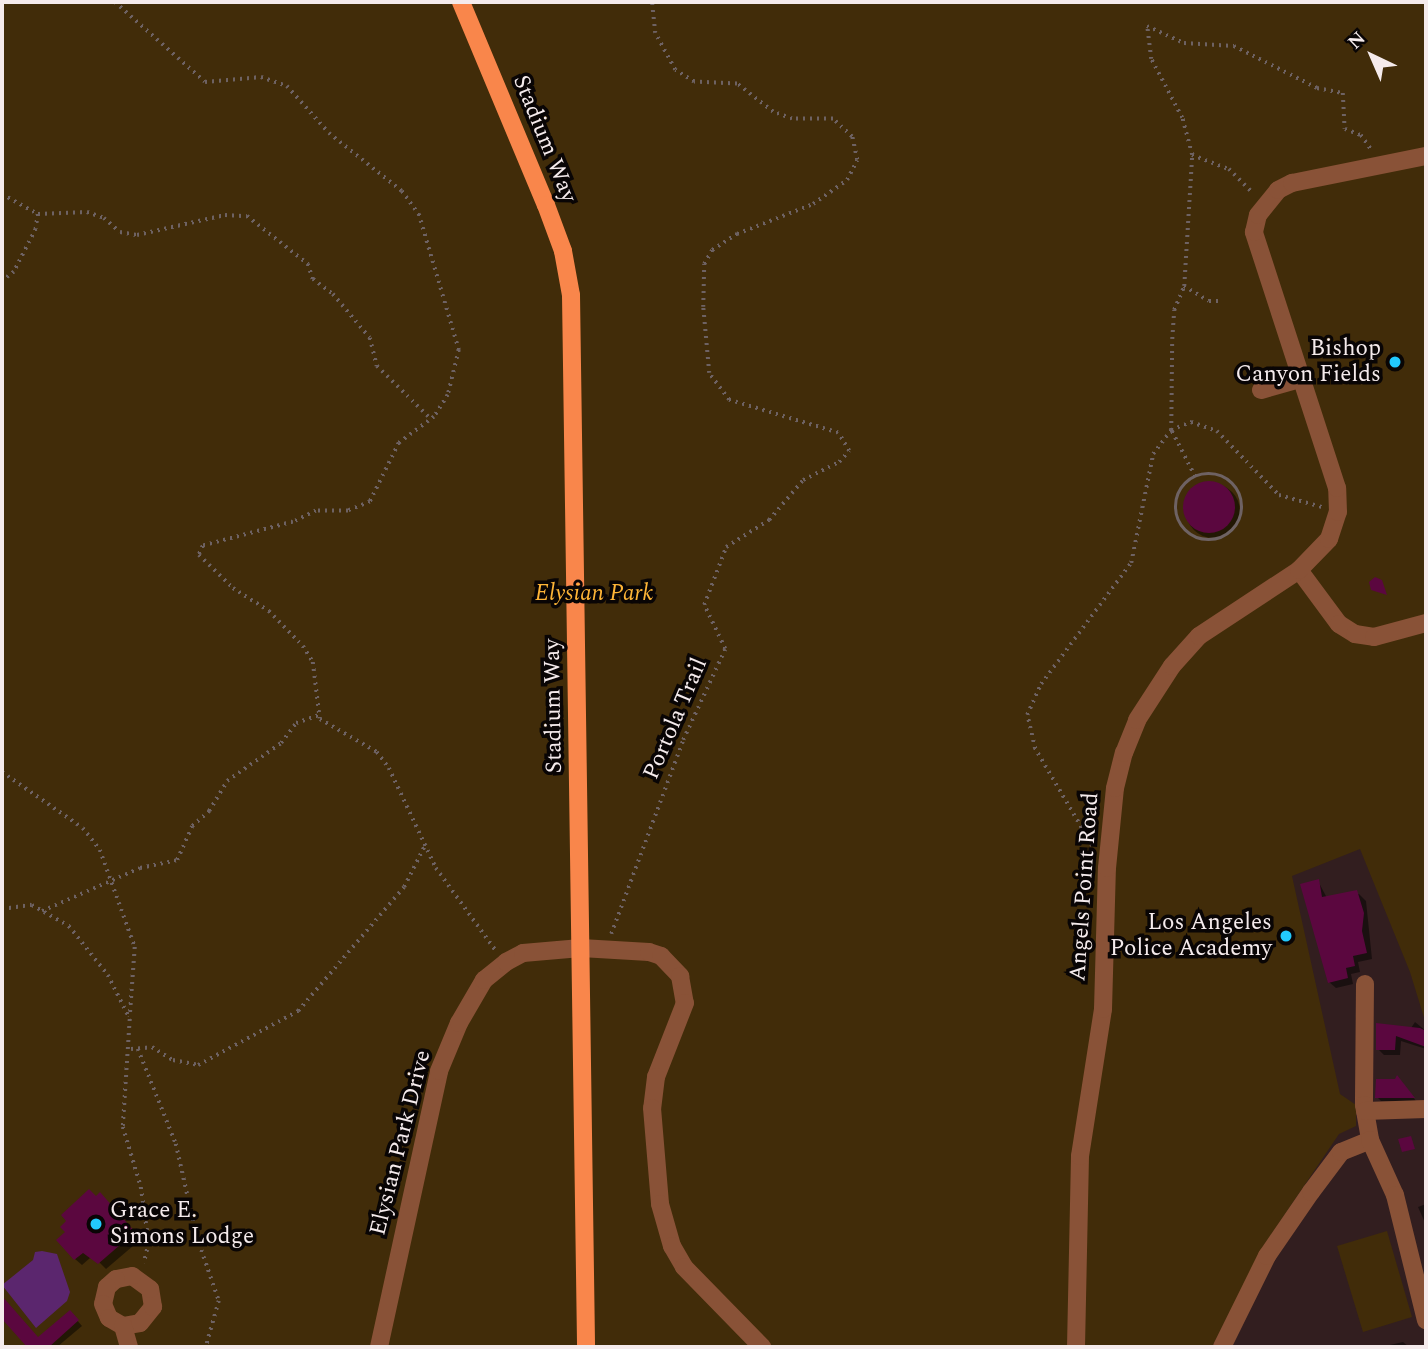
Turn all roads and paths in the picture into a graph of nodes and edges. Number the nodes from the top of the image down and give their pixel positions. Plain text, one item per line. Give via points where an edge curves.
1 (115, 2) edge
2 (461, 2) edge
3 (652, 2) edge
4 (1192, 155) junction
5 (1426, 156) edge
6 (1380, 163) junction
7 (2, 194) edge
8 (1264, 206) junction
9 (38, 214) junction
10 (2, 281) edge
11 (1184, 286) junction
12 (1220, 301) dead end
13 (1299, 379) junction
14 (1261, 390) dead end
15 (431, 419) junction
16 (1171, 430) junction
17 (1195, 477) junction
18 (1338, 512) junction
19 (1299, 570) junction
20 (1426, 622) edge
21 (319, 715) junction
22 (2, 772) edge
23 (425, 845) junction
24 (1107, 868) junction
25 (113, 880) junction
26 (2, 909) edge
27 (42, 911) junction
28 (581, 948) junction
29 (606, 949) junction
30 (506, 962) junction
31 (1365, 984) dead end
32 (130, 1019) junction
33 (131, 1049) junction
34 (138, 1049) junction
35 (1426, 1109) edge
36 (1365, 1111) junction
37 (1370, 1140) junction
38 (140, 1279) junction
39 (1426, 1320) edge
40 (122, 1326) junction
41 (129, 1347) edge
42 (206, 1347) edge
43 (379, 1347) edge
44 (586, 1347) edge
45 (762, 1347) edge
46 (1076, 1347) edge
47 (1222, 1347) edge

1 - 15 path via 205,82 261,77 287,86 329,133 402,191 423,224 459,350 448,395
2 - 28 main road, Stadium Way via 546,205 563,251 571,295
3 - 29 path, Portola Trail via 654,33 675,70 694,82 737,84 773,112 792,119 832,119 852,137 857,160 847,180 813,204 737,234 712,250 704,264 703,307 709,373 722,393 751,410 792,416 838,433 849,451 839,462 803,480 769,520 726,547 704,605 725,649 683,740
4 - 6 path via 1182,118 1151,60 1147,26 1184,43 1234,46 1317,88 1343,93 1345,129 1361,135
4 - 8 path via 1214,160 1237,174
4 - 11 path
5 - 6 street
6 - 8 street via 1292,183
7 - 9 path
8 - 13 street, Angels Point Road via 1254,232
9 - 10 path via 36,229 14,272
9 - 15 path via 87,212 104,218 120,232 137,235 163,233 225,215 247,216 307,264 313,279 333,294 370,338 377,366
11 - 12 path via 1209,301
11 - 16 path via 1174,310
13 - 14 street
13 - 18 street, Angels Point Road via 1338,488
15 - 21 path via 399,443 370,502 348,511 316,511 293,522 203,545 199,555 233,588 269,611 303,646 313,662
16 - 17 path
16 - 18 path via 1191,422 1217,431 1279,495
16 - 24 path via 1153,454 1131,563 1041,684 1027,715 1035,749
17 - 17 path via 1179,492 1176,514 1188,533 1209,540 1219,538 1229,533 1241,516 1240,494 1216,474
18 - 19 street, Angels Point Road via 1329,539
19 - 20 street via 1339,624 1355,634 1374,636
19 - 24 street, Angels Point Road via 1199,636 1172,666 1137,720 1115,788
21 - 23 path via 377,752 390,768
21 - 25 path via 296,723 281,743 227,781 209,811 192,826 177,860
22 - 25 path via 83,828 100,850
23 - 30 path via 451,892
23 - 34 path via 404,887 298,1011 198,1065 173,1060 152,1047
24 - 46 street, Angels Point Road via 1103,1009 1080,1156
25 - 27 path
25 - 32 path via 135,947
26 - 27 path via 32,905
27 - 32 path via 69,926 108,975
28 - 29 street
28 - 30 street, Elysian Park Drive via 523,953
28 - 44 main road, Stadium Way
29 - 45 street via 662,956 680,976 685,1003 656,1077 652,1108 660,1203 672,1246 684,1268
30 - 43 street, Elysian Park Drive via 484,980 439,1071
31 - 36 street
32 - 33 path
33 - 34 path
33 - 38 path via 123,1128 141,1187 149,1243
34 - 42 path via 176,1144 197,1237 219,1301
35 - 36 street
36 - 37 street
37 - 39 street via 1395,1195
37 - 47 street via 1341,1152 1311,1192 1267,1256
38 - 40 street via 150,1289 153,1307 140,1323
38 - 40 street via 116,1279 104,1295 104,1310
40 - 41 street

